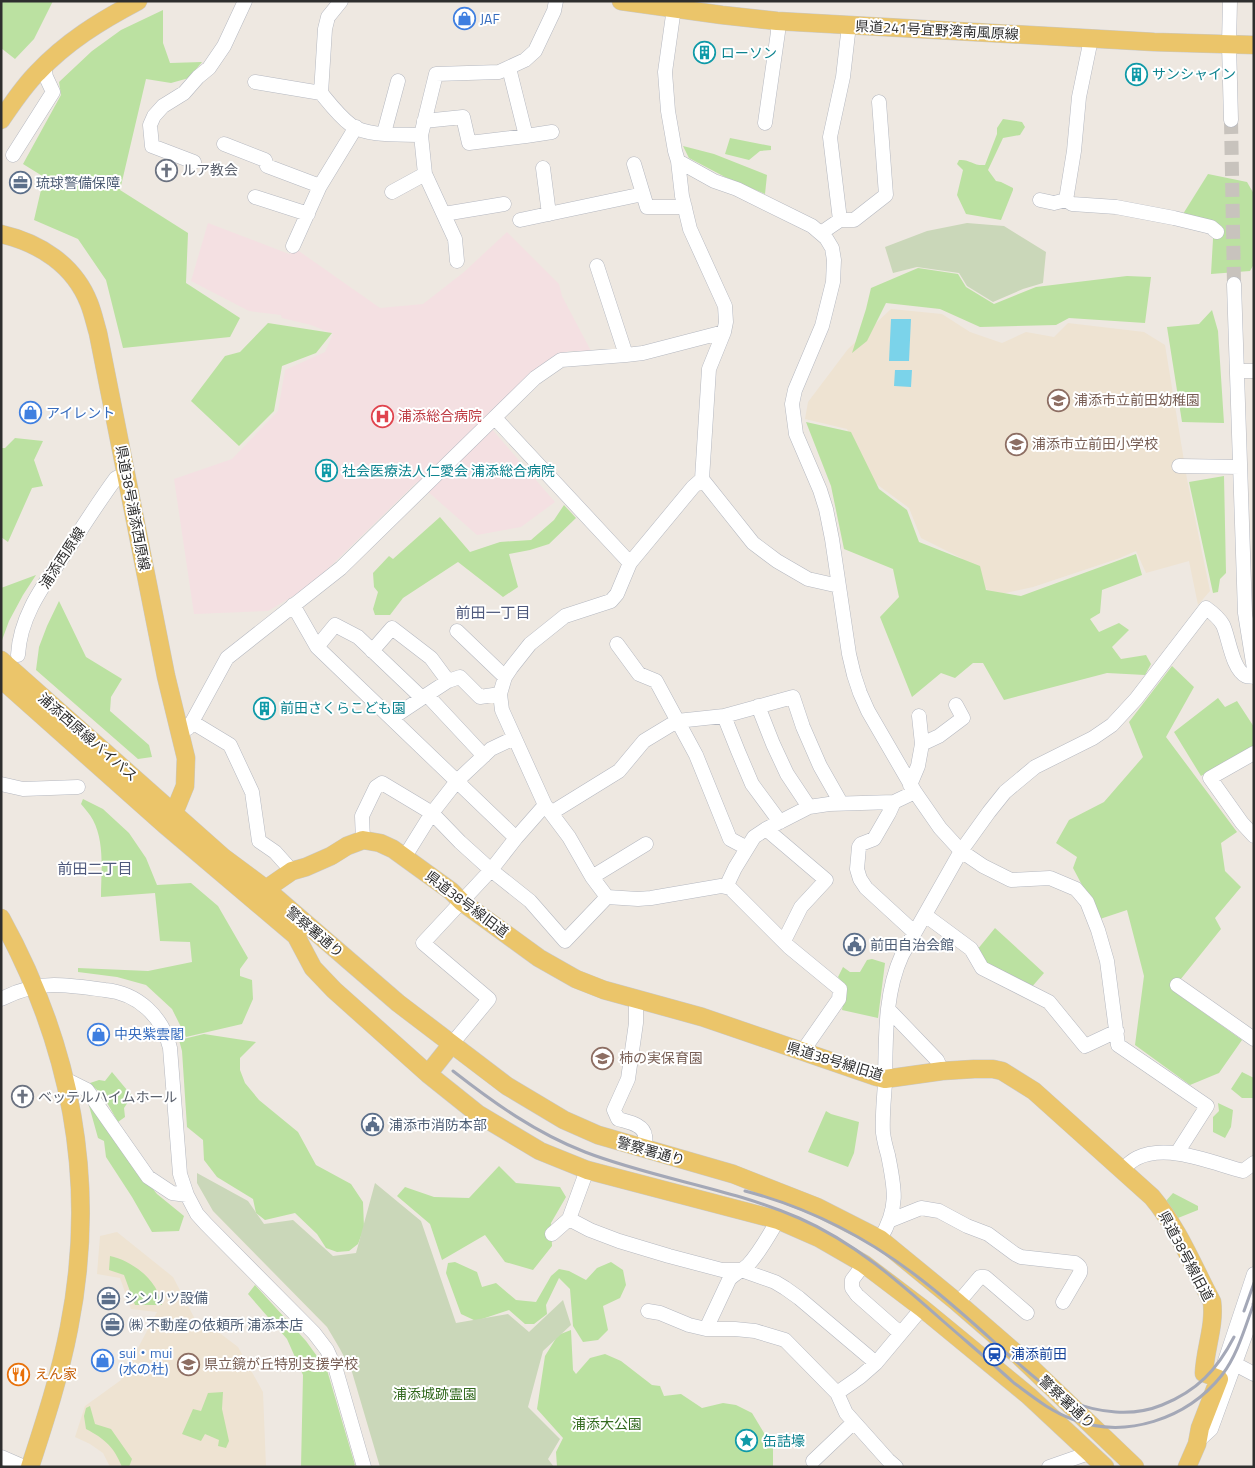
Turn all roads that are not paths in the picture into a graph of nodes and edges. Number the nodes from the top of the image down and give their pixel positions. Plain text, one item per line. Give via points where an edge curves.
1 (138, 1) edge
2 (245, 1) edge
3 (341, 1) edge
4 (556, 1) edge
5 (621, 1) edge
6 (1230, 1) edge
7 (675, 5) edge
8 (778, 21) junction
9 (849, 25) junction
10 (1091, 38) junction
11 (1229, 44) junction
12 (1254, 45) edge
13 (44, 66) junction
14 (509, 68) junction
15 (398, 81) dead end
16 (255, 82) dead end
17 (321, 93) junction
18 (879, 102) dead end
19 (1, 120) edge
20 (1231, 120) tunnel mouth
21 (424, 121) junction
22 (764, 123) dead end
23 (356, 128) junction
24 (552, 132) dead end
25 (384, 133) junction
26 (421, 135) junction
27 (526, 136) junction
28 (224, 144) dead end
29 (13, 155) dead end
30 (678, 161) junction
31 (194, 162) dead end
32 (634, 164) dead end
33 (543, 168) dead end
34 (425, 174) junction
35 (320, 186) junction
36 (392, 192) dead end
37 (643, 194) junction
38 (255, 197) dead end
39 (1040, 200) dead end
40 (1066, 200) junction
41 (504, 204) dead end
42 (685, 207) junction
43 (308, 214) junction
44 (444, 214) junction
45 (549, 214) junction
46 (520, 220) dead end
47 (840, 220) junction
48 (1217, 232) dead end
49 (820, 233) junction
50 (1, 234) edge
51 (293, 246) dead end
52 (457, 261) dead end
53 (597, 266) dead end
54 (1234, 284) tunnel mouth
55 (724, 332) junction
56 (626, 355) junction
57 (1237, 371) junction
58 (1254, 371) edge
59 (495, 418) junction
60 (1179, 466) dead end
61 (1240, 467) junction
62 (127, 473) junction
63 (702, 479) junction
64 (630, 563) junction
65 (839, 586) junction
66 (1249, 589) edge
67 (293, 605) junction
68 (457, 631) dead end
69 (617, 644) dead end
70 (317, 647) junction
71 (372, 651) junction
72 (10, 658) edge
73 (1254, 669) edge
74 (1254, 677) edge
75 (505, 678) junction
76 (1, 679) edge
77 (448, 682) junction
78 (500, 694) junction
79 (425, 696) junction
80 (956, 705) dead end
81 (758, 706) junction
82 (724, 716) junction
83 (919, 716) dead end
84 (392, 718) junction
85 (677, 722) junction
86 (186, 728) junction
87 (514, 738) junction
88 (922, 744) junction
89 (1254, 753) edge
90 (484, 756) junction
91 (457, 781) junction
92 (1, 784) edge
93 (78, 787) dead end
94 (912, 789) junction
95 (894, 802) junction
96 (841, 804) junction
97 (809, 807) junction
98 (548, 809) junction
99 (432, 813) junction
100 (170, 819) junction
101 (780, 822) junction
102 (766, 829) junction
103 (1254, 836) edge
104 (516, 838) junction
105 (363, 840) junction
106 (646, 844) dead end
107 (747, 848) junction
108 (961, 851) junction
109 (404, 858) junction
110 (491, 870) junction
111 (292, 871) junction
112 (592, 878) junction
113 (726, 887) junction
114 (266, 889) junction
115 (607, 897) junction
116 (462, 902) junction
117 (925, 915) junction
118 (1, 918) edge
119 (914, 932) junction
120 (784, 941) junction
121 (1177, 985) dead end
122 (36, 988) junction
123 (1, 999) edge
124 (636, 999) junction
125 (888, 1009) junction
126 (1117, 1031) junction
127 (1254, 1039) edge
128 (451, 1045) junction
129 (802, 1052) junction
130 (942, 1071) junction
131 (428, 1074) junction
132 (65, 1079) junction
133 (885, 1079) junction
134 (644, 1150) junction
135 (1176, 1153) junction
136 (1254, 1163) edge
137 (588, 1170) junction
138 (1122, 1170) junction
139 (186, 1195) junction
140 (569, 1219) junction
141 (778, 1220) junction
142 (891, 1220) junction
143 (552, 1234) dead end
144 (880, 1240) junction
145 (864, 1264) junction
146 (741, 1270) junction
147 (1254, 1274) edge
148 (958, 1302) junction
149 (1063, 1302) dead end
150 (922, 1308) junction
151 (648, 1311) dead end
152 (1254, 1311) edge
153 (1027, 1313) dead end
154 (706, 1329) junction
155 (900, 1333) junction
156 (876, 1363) junction
157 (1235, 1364) junction
158 (1254, 1374) edge
159 (1219, 1379) junction
160 (837, 1393) junction
161 (854, 1422) junction
162 (1199, 1440) junction
163 (1089, 1453) junction
164 (1, 1457) edge
165 (813, 1461) dead end
166 (24, 1467) edge
167 (30, 1467) edge
168 (364, 1467) edge
169 (896, 1467) edge
170 (1049, 1467) edge
171 (1105, 1467) edge
172 (1135, 1467) edge
173 (1187, 1467) edge

1 - 13 main road via 84,32
2 - 31 street via 210,68 184,93 163,106 150,125 152,146
3 - 17 street via 328,17 325,28
4 - 14 street via 535,51
5 - 7 main road, 県道241号宜野湾南風原線
6 - 11 street
7 - 8 main road, 県道241号宜野湾南風原線
7 - 30 street via 665,72 668,111
8 - 9 main road, 県道241号宜野湾南風原線
8 - 22 street
9 - 10 main road, 県道241号宜野湾南風原線
9 - 47 street via 843,77 830,137
10 - 11 main road, 県道241号宜野湾南風原線
10 - 40 street via 1079,97
11 - 12 main road, 県道241号宜野湾南風原線
11 - 20 street
13 - 19 main road
13 - 29 street via 53,92
14 - 21 street via 499,72 436,74
14 - 27 street
15 - 25 street
16 - 17 street
17 - 23 street
18 - 47 street via 886,195 854,220
21 - 26 street
21 - 27 street via 463,117 469,143
23 - 25 street
23 - 35 street
24 - 27 street
25 - 26 street
26 - 34 street
28 - 35 street via 265,160 267,166
30 - 42 street
30 - 49 street via 812,226
32 - 37 street
33 - 45 street
34 - 36 street
34 - 44 street
35 - 43 street
37 - 42 street via 647,207
37 - 45 street
38 - 43 street
39 - 40 street via 1054,203
40 - 48 street via 1072,204 1116,207 1174,218 1211,227
41 - 44 street
42 - 55 street via 690,229 725,306
43 - 51 street
44 - 52 street via 455,239
45 - 46 street
47 - 49 street
49 - 65 street via 832,248 833,282 822,326 792,404 796,434 826,509
50 - 62 main road, 県道38号浦添西原線 via 51,254 70,270 83,291 98,333
53 - 56 street
54 - 57 street
55 - 56 street
55 - 63 street via 709,369
56 - 59 street via 560,360 535,378
57 - 58 street
57 - 61 street
59 - 64 street
59 - 67 street via 341,568
60 - 61 street
61 - 66 street
62 - 72 street, 浦添西原線 via 116,478 37,595
62 - 86 main road, 県道38号浦添西原線 via 166,676
63 - 64 street
63 - 65 street via 753,543 808,579
64 - 75 street via 610,601 565,616 530,644
65 - 94 street via 849,654 860,693
66 - 73 street via 1247,635
67 - 70 street
67 - 86 street via 227,658
68 - 75 street
69 - 85 street via 639,674 656,681
70 - 71 street via 335,625 358,637
70 - 84 street
71 - 77 street via 392,628 431,658
71 - 79 street
72 - 100 main road, 浦添西原線バイパス
74 - 108 street via 1245,676 1239,669 1222,624 1206,608 1112,725 1035,768 1005,792
75 - 78 street
76 - 100 main road, 浦添西原線バイパス
77 - 78 street via 460,677 480,697
77 - 79 street
78 - 87 street via 502,710
79 - 84 street
79 - 90 street
80 - 88 street via 963,718
81 - 82 street
81 - 96 street via 793,697 820,766
81 - 97 street via 787,774
82 - 85 street
82 - 101 street via 752,784
83 - 88 street
84 - 91 street
85 - 98 street via 644,741 619,771
85 - 107 street via 696,755 730,839
86 - 100 main road, 県道38号浦添西原線 via 186,773 182,797
86 - 111 street via 230,745 252,792 259,841 275,852
87 - 90 street
87 - 98 street
88 - 94 street
89 - 103 street via 1210,778
90 - 91 street
91 - 99 street
91 - 104 street
92 - 93 street via 23,789
94 - 95 street
94 - 108 street
95 - 96 street
95 - 119 street via 874,839 859,847 857,869 866,888
96 - 97 street
97 - 101 street
98 - 104 street
98 - 112 street
99 - 105 street via 382,783 376,786 362,816
99 - 109 street
99 - 110 street
100 - 114 main road, 警察署通り
100 - 131 main road, 警察署通り via 296,936 313,968 334,990
101 - 102 street
102 - 107 street via 754,837
102 - 120 street via 826,880 801,907
104 - 110 street
105 - 109 main road, 県道38号線旧道 via 380,843
105 - 111 main road
106 - 112 street
107 - 113 street
108 - 117 street
108 - 126 street via 1010,880 1050,878 1076,889 1087,902 1103,946
109 - 116 main road, 県道38号線旧道
110 - 115 street via 530,901 565,941
110 - 116 street
111 - 114 main road
112 - 115 street
113 - 115 street via 638,899
113 - 120 street
114 - 128 main road, 警察署通り
116 - 124 main road, 県道38号線旧道 via 539,958 576,979
116 - 128 street via 423,943 489,999
117 - 119 street
117 - 126 street via 970,949 982,968 1048,1002 1085,1046
118 - 122 main road
119 - 125 street via 895,970
120 - 129 street via 840,989 839,999
121 - 127 street
122 - 123 street
122 - 132 main road
122 - 139 street via 55,985 113,990 144,1006 159,1022 168,1039 172,1058 178,1163
124 - 129 main road, 県道38号線旧道 via 702,1017
124 - 134 street via 628,1079 614,1110 618,1119 643,1129 646,1136
125 - 130 street via 937,1060
125 - 133 street
126 - 135 street via 1118,1045 1207,1106
128 - 131 main road
128 - 134 main road, 警察署通り via 507,1086 564,1120
129 - 133 main road, 県道38号線旧道
130 - 133 main road, 県道38号線旧道
130 - 138 main road, 県道38号線旧道 via 993,1069 1011,1075 1034,1091
131 - 137 main road, 警察署通り via 497,1127 540,1151
132 - 139 street via 87,1090 148,1177 172,1193
132 - 167 main road via 76,1140 80,1187 77,1274 61,1365
133 - 142 street via 883,1133 894,1182
134 - 144 main road, 警察署通り via 733,1174 784,1193
135 - 136 street via 1243,1171
135 - 138 street via 1157,1152 1137,1158
137 - 140 street
137 - 141 main road, 警察署通り
138 - 159 main road, 県道38号線旧道 via 1162,1208 1212,1302 1213,1319 1204,1373
139 - 168 street via 206,1224 327,1350 336,1370
140 - 143 street
140 - 146 street via 619,1241 669,1256 722,1270
141 - 145 main road, 警察署通り via 819,1238
141 - 146 street via 763,1245
142 - 144 street
142 - 149 street via 921,1208 939,1211 988,1234 1021,1257 1075,1263 1081,1268 1080,1273
144 - 148 main road, 警察署通り
145 - 150 main road, 警察署通り
145 - 155 street via 852,1280 852,1288
146 - 154 street via 729,1280
146 - 156 street via 786,1288
147 - 159 street
148 - 153 street via 980,1277
148 - 172 main road, 警察署通り
150 - 155 street
150 - 163 main road, 警察署通り via 1029,1396
151 - 154 street
152 - 157 street
154 - 160 street via 754,1331 785,1340
155 - 156 street
156 - 160 street
157 - 158 street
157 - 162 street via 1211,1429
159 - 162 main road via 1200,1428
160 - 161 street
161 - 165 street
161 - 169 street
162 - 173 main road
163 - 170 street
163 - 171 main road, 警察署通り
164 - 166 street

